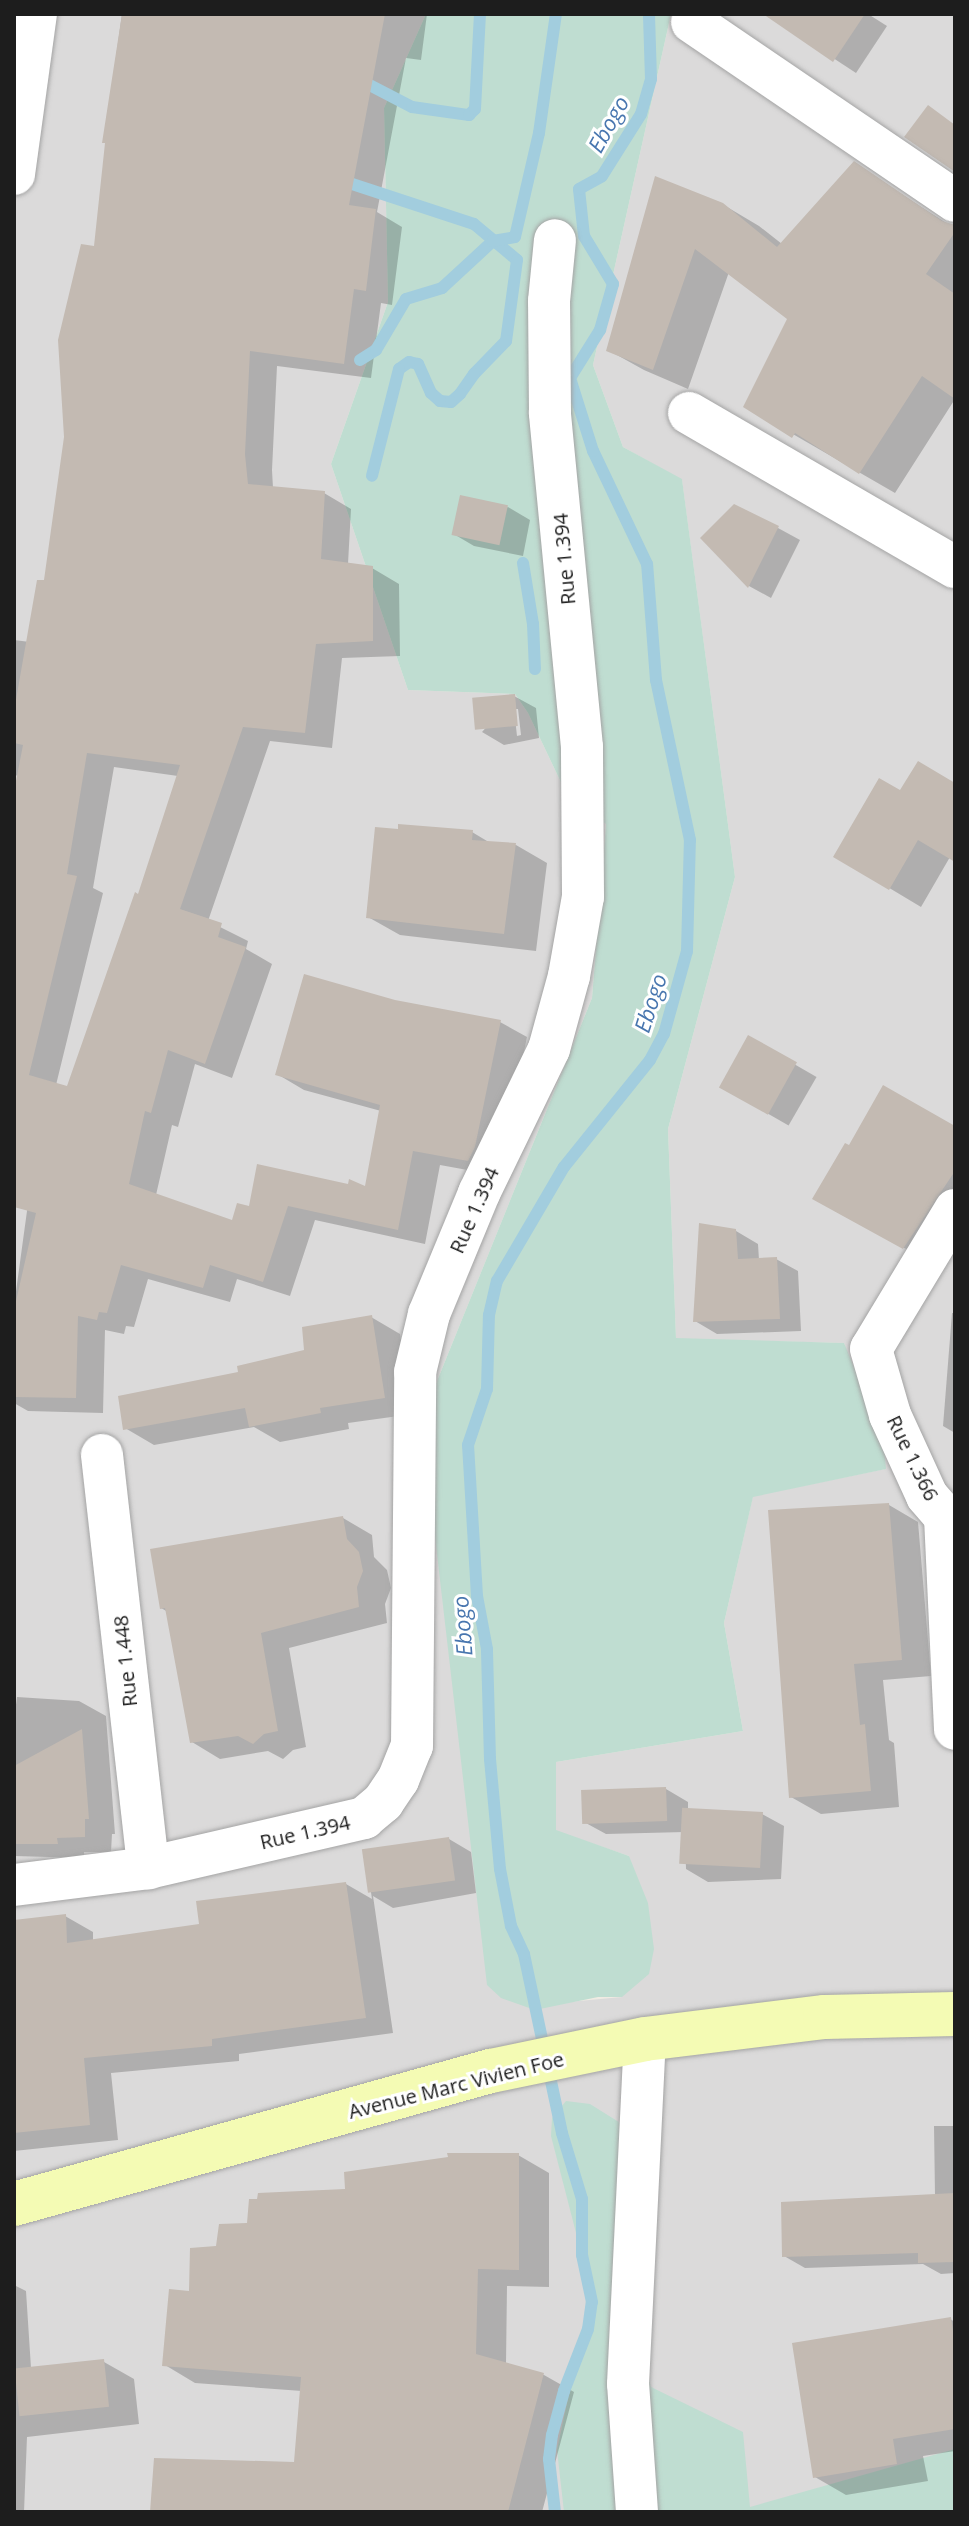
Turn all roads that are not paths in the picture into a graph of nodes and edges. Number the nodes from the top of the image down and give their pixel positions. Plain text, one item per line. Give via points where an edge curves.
1 (36, 14) edge
2 (692, 22) dead end
3 (14, 174) edge
4 (955, 201) edge
5 (555, 240) dead end
6 (689, 413) dead end
7 (955, 567) edge
8 (955, 1210) edge
9 (102, 1455) dead end
10 (955, 1729) edge
11 (148, 1868) junction
12 (14, 1885) edge
13 (955, 2014) edge
14 (645, 2039) junction
15 (14, 2204) edge
16 (637, 2512) edge

1 - 3 street
2 - 4 street
5 - 11 street, Rue 1.394 via 549,301 550,413 582,747 583,897 549,1049 473,1207 429,1314 415,1372 412,1746 398,1780 364,1818
6 - 7 street
8 - 10 street, Rue 1.366 via 871,1349 890,1415 927,1496 945,1517
9 - 11 street, Rue 1.448
11 - 12 street, Rue 1.394
13 - 14 main road, Avenue Marc Vivien Foe via 825,2017
14 - 15 main road, Avenue Marc Vivien Foe via 491,2071
14 - 16 street via 628,2384

